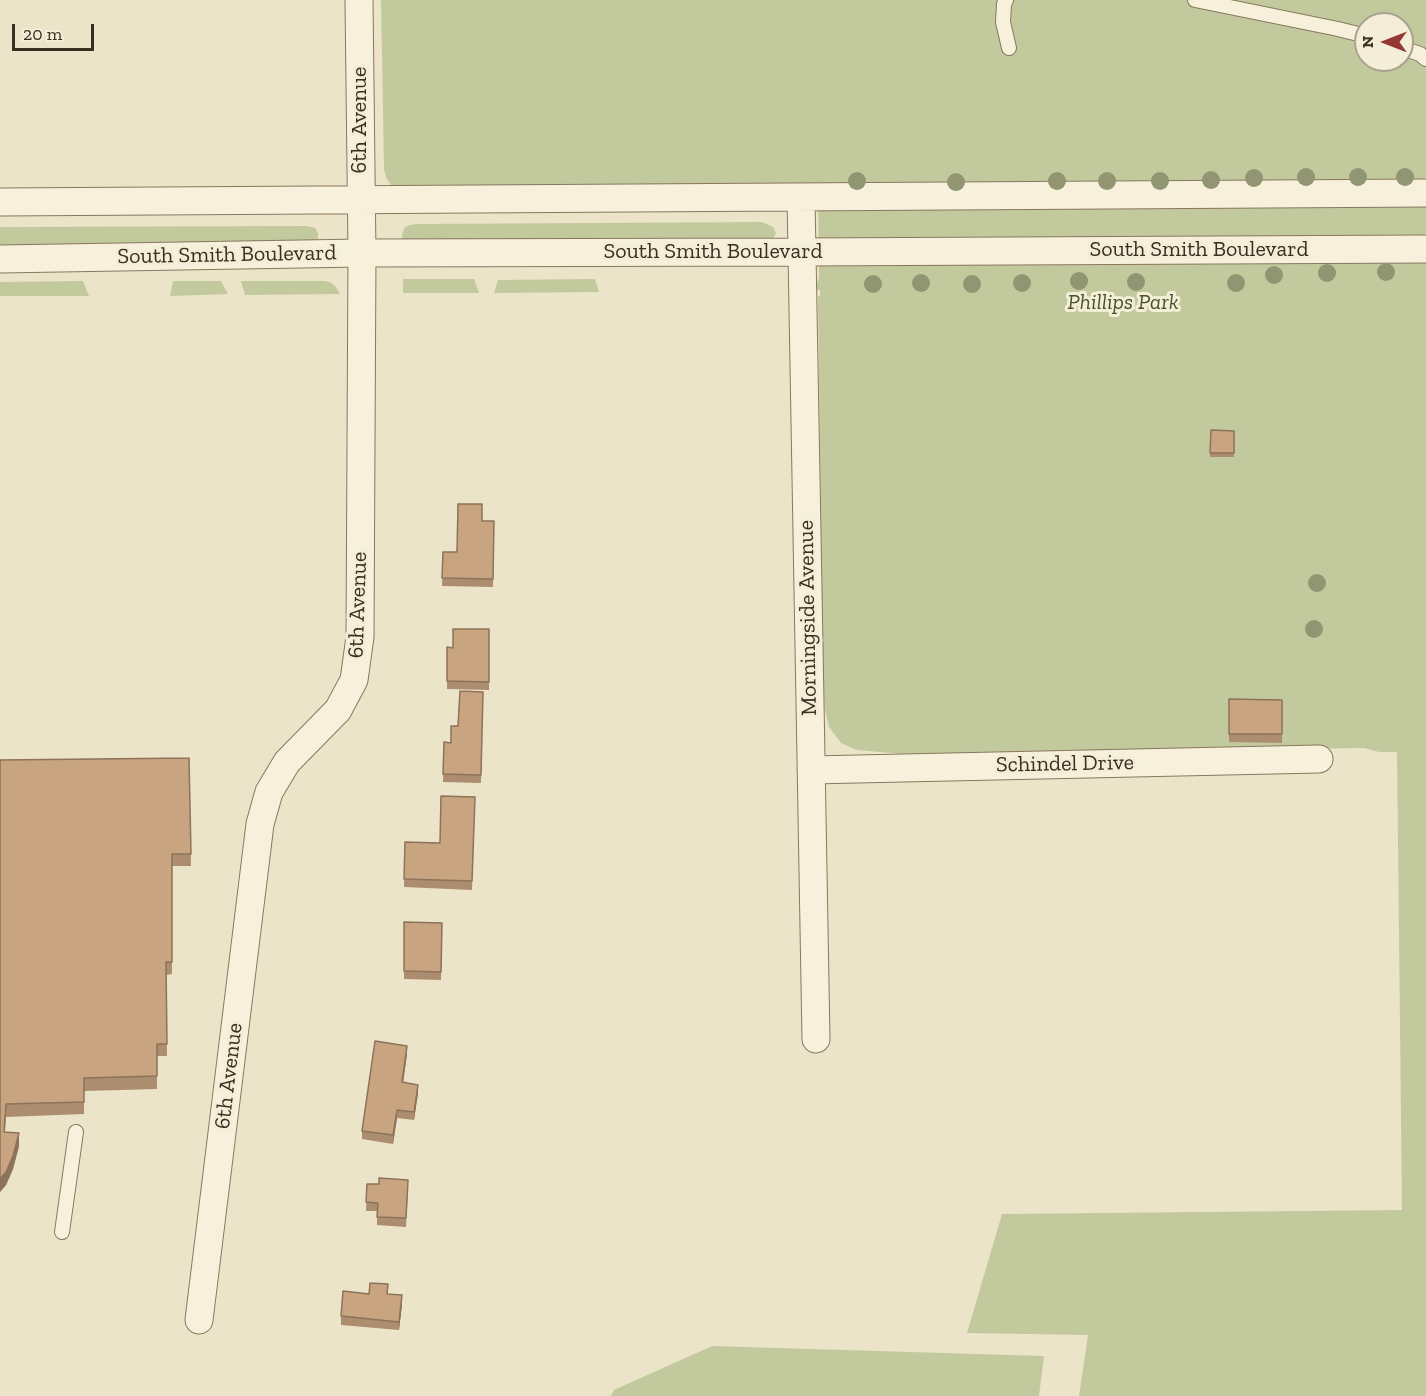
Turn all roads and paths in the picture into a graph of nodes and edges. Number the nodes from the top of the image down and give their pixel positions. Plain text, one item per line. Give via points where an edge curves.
1 (359, 0) edge
2 (1006, 0) edge
3 (1195, 0) edge
4 (1354, 33) edge
5 (1009, 48) dead end
6 (1426, 193) edge
7 (801, 197) junction
8 (361, 200) junction
9 (0, 202) edge
10 (1426, 249) edge
11 (801, 252) junction
12 (362, 253) junction
13 (0, 259) edge
14 (1319, 759) dead end
15 (811, 770) junction
16 (816, 1039) dead end
17 (76, 1132) dead end
18 (62, 1232) dead end
19 (199, 1320) dead end

1 - 8 street, 6th Avenue
2 - 5 lane via 1003,22
3 - 4 lane
6 - 7 street
7 - 8 street
7 - 11 street, Morningside Avenue
8 - 9 street
8 - 12 street, 6th Avenue
10 - 11 street, South Smith Boulevard
11 - 12 street, South Smith Boulevard
11 - 15 street, Morningside Avenue
12 - 13 street, South Smith Boulevard
12 - 19 street, 6th Avenue via 360,637 354,680 338,710 287,762 269,792 260,824
14 - 15 street, Schindel Drive
15 - 16 street, Morningside Avenue
17 - 18 lane

